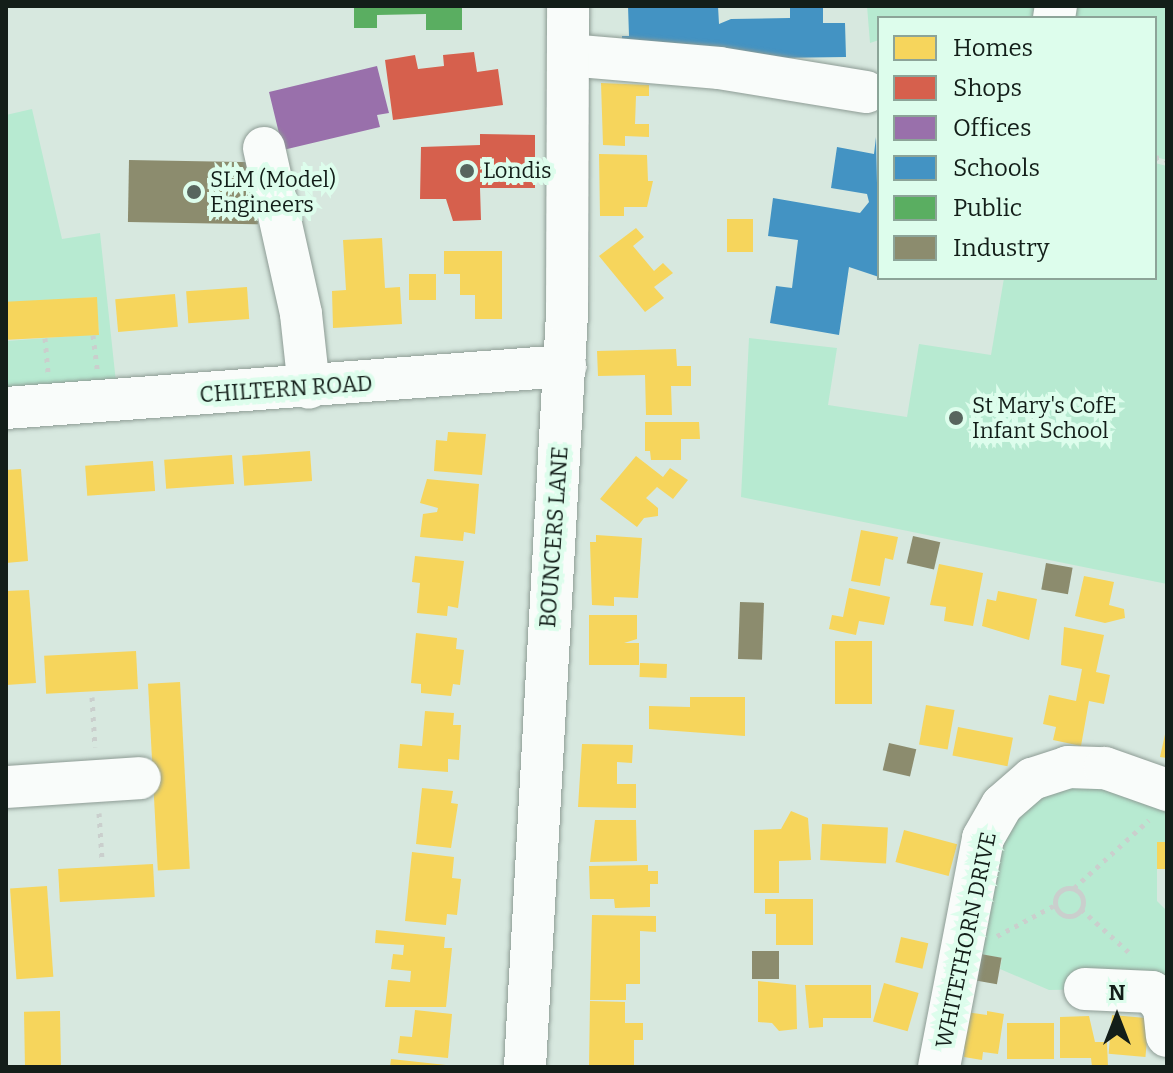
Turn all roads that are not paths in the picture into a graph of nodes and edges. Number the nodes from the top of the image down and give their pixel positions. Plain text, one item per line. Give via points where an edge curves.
1 (568, 6) edge
2 (568, 55) junction
3 (866, 92) dead end
4 (264, 148) dead end
5 (565, 366) junction
6 (309, 388) junction
7 (6, 408) edge
8 (140, 778) dead end
9 (6, 787) edge
10 (1160, 803) edge
11 (1085, 989) dead end
12 (1160, 1005) edge
13 (525, 1067) edge
14 (939, 1067) edge

1 - 2 street, BOUNCERS LANE
2 - 3 street via 719,68
2 - 5 street, BOUNCERS LANE
4 - 6 street via 301,314
5 - 6 street, CHILTERN ROAD
5 - 13 street, BOUNCERS LANE
6 - 7 street, CHILTERN ROAD
8 - 9 street
10 - 14 street, WHITETHORN DRIVE via 1087,765 1050,771 1016,790 983,838
11 - 12 street

